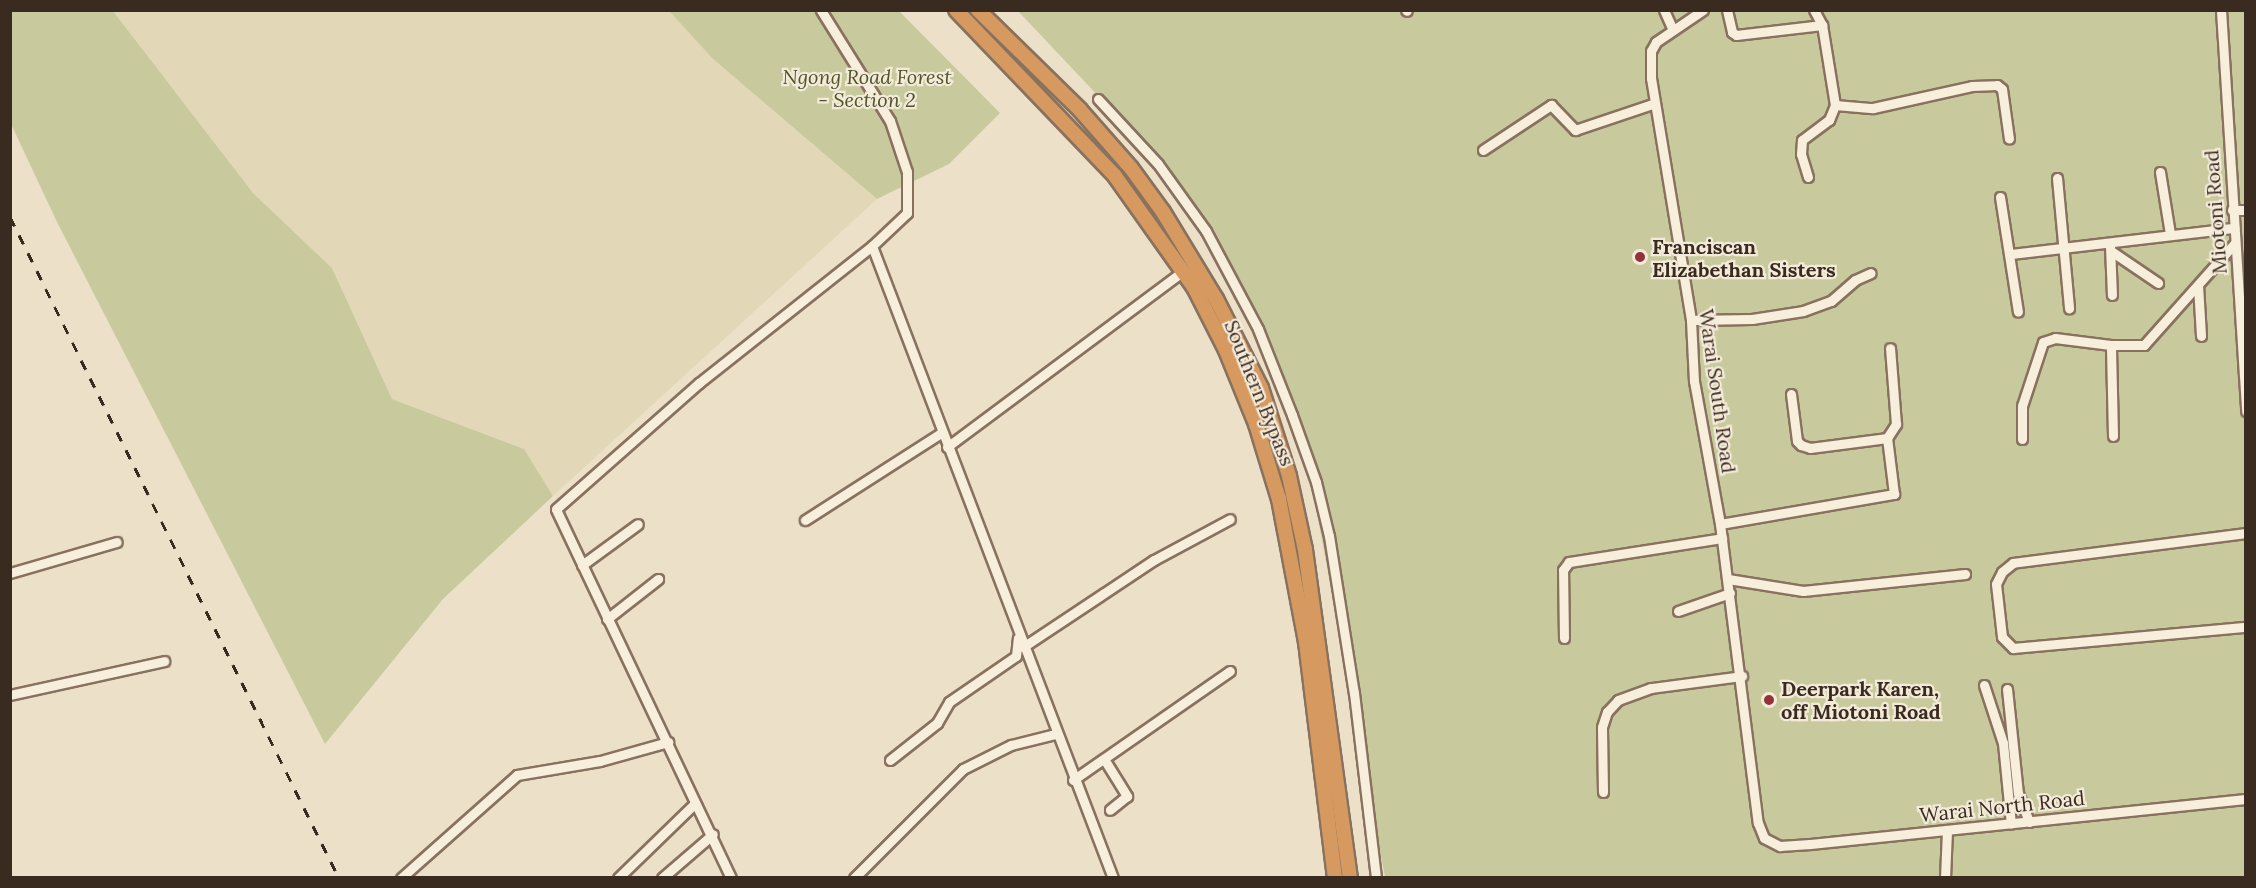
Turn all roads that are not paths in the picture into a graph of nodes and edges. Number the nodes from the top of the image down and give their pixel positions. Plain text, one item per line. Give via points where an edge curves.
1 (821, 10) edge
2 (956, 10) edge
3 (978, 10) edge
4 (1664, 10) edge
5 (1703, 10) edge
6 (1727, 10) edge
7 (1814, 10) edge
8 (2221, 10) edge
9 (1822, 25) junction
10 (1672, 28) junction
11 (1098, 99) dead end
12 (1655, 103) junction
13 (1835, 105) junction
14 (2009, 139) dead end
15 (1483, 150) dead end
16 (2160, 172) dead end
17 (1808, 177) dead end
18 (2057, 178) dead end
19 (2000, 197) dead end
20 (2232, 210) junction
21 (2246, 210) edge
22 (2234, 228) junction
23 (2170, 234) junction
24 (2235, 243) junction
25 (872, 246) junction
26 (2110, 247) junction
27 (2064, 249) junction
28 (2011, 254) junction
29 (1183, 271) junction
30 (1871, 273) dead end
31 (2158, 283) dead end
32 (2198, 285) junction
33 (2112, 295) dead end
34 (2069, 308) dead end
35 (2018, 312) dead end
36 (1691, 320) junction
37 (2201, 336) dead end
38 (2111, 345) junction
39 (1890, 348) dead end
40 (1791, 394) dead end
41 (2246, 411) edge
42 (941, 433) junction
43 (2113, 436) dead end
44 (1887, 438) junction
45 (2022, 439) dead end
46 (947, 447) junction
47 (1230, 519) dead end
48 (805, 520) dead end
49 (638, 524) dead end
50 (1720, 524) junction
51 (2246, 533) edge
52 (1722, 538) junction
53 (117, 542) dead end
54 (582, 565) junction
55 (10, 573) edge
56 (1965, 574) dead end
57 (658, 579) dead end
58 (1728, 579) junction
59 (1730, 593) junction
60 (1678, 611) dead end
61 (607, 619) junction
62 (2246, 627) edge
63 (1018, 636) junction
64 (1564, 638) dead end
65 (1023, 647) junction
66 (164, 661) dead end
67 (1230, 671) dead end
68 (1742, 676) junction
69 (1984, 685) dead end
70 (2007, 689) dead end
71 (10, 695) edge
72 (1055, 734) junction
73 (668, 742) junction
74 (1104, 759) junction
75 (890, 760) dead end
76 (1073, 780) junction
77 (1603, 792) dead end
78 (2246, 800) edge
79 (694, 803) junction
80 (1110, 810) dead end
81 (2029, 822) junction
82 (2011, 824) junction
83 (1947, 830) junction
84 (713, 834) junction
85 (1764, 838) joint
86 (401, 878) edge
87 (618, 878) edge
88 (662, 878) edge
89 (731, 878) edge
90 (854, 878) edge
91 (1113, 878) edge
92 (1335, 878) edge
93 (1350, 878) edge
94 (1376, 878) edge
95 (1945, 878) edge

1 - 25 street via 882,104 906,172 906,213
2 - 29 highway, Southern Bypass via 1090,146 1154,226
3 - 93 highway, Southern Bypass via 1102,134 1163,212 1216,299 1261,388 1289,476 1305,550
4 - 10 street
5 - 10 street, Warai South Road
6 - 9 street via 1736,35
7 - 9 street
8 - 20 street, Miotoni Road
9 - 13 street
10 - 12 street, Warai South Road via 1651,51
11 - 94 street via 1158,164 1206,231 1258,329 1299,434 1329,536 1354,693
12 - 15 street via 1575,130 1551,105
12 - 36 street, Warai South Road
13 - 14 street via 1873,108 1972,86 1997,85 2002,89
13 - 17 street via 1829,120 1802,140 1801,154
16 - 23 street
18 - 27 street
19 - 28 street
20 - 21 street
20 - 22 street, Miotoni Road
22 - 23 street
22 - 24 street, Miotoni Road
23 - 26 street
24 - 32 street
24 - 41 street, Miotoni Road
25 - 42 street
25 - 54 street via 699,384 557,506 557,515
26 - 27 street
26 - 31 street
26 - 33 street
27 - 28 street
27 - 34 street
28 - 35 street
29 - 46 street
29 - 92 highway, Southern Bypass via 1226,350 1280,499 1306,642
30 - 36 street via 1855,280 1831,301 1803,311 1752,319
32 - 37 street
32 - 38 street via 2144,345
36 - 50 street, Warai South Road via 1694,381
38 - 43 street
38 - 45 street via 2055,338 2043,342 2022,406
39 - 44 street via 1896,424
40 - 44 street via 1797,441 1801,445 1810,448
42 - 46 street
42 - 48 street
44 - 50 street via 1896,491 1892,496
46 - 63 street
47 - 65 street via 1154,560
49 - 54 street
50 - 52 street, Warai South Road
51 - 62 street via 2013,563 1996,584 2002,637 2013,648
52 - 58 street, Warai South Road
52 - 64 street via 1569,562 1563,570
53 - 55 street
54 - 61 street
56 - 58 street via 1803,591
57 - 61 street
58 - 59 street, Warai South Road
59 - 60 street
59 - 68 street, Warai South Road
61 - 73 street
63 - 65 street
63 - 75 street via 1016,656 949,702 936,723
65 - 72 street
66 - 71 street
67 - 74 street
68 - 77 street via 1652,688 1618,700 1607,712 1602,727
68 - 85 street, Warai South Road via 1758,823
69 - 82 street via 2003,743
70 - 81 street via 2018,793
72 - 76 street
72 - 90 street via 1011,745 963,769
73 - 79 street
73 - 86 street via 600,761 543,767 517,775
74 - 76 street
74 - 80 street via 1127,796
76 - 91 street
78 - 81 street, Warai North Road
79 - 84 street
79 - 87 street
81 - 82 street, Warai North Road
82 - 83 street, Warai North Road
83 - 85 street, Warai North Road via 1780,846
83 - 95 street
84 - 88 street
84 - 89 street

